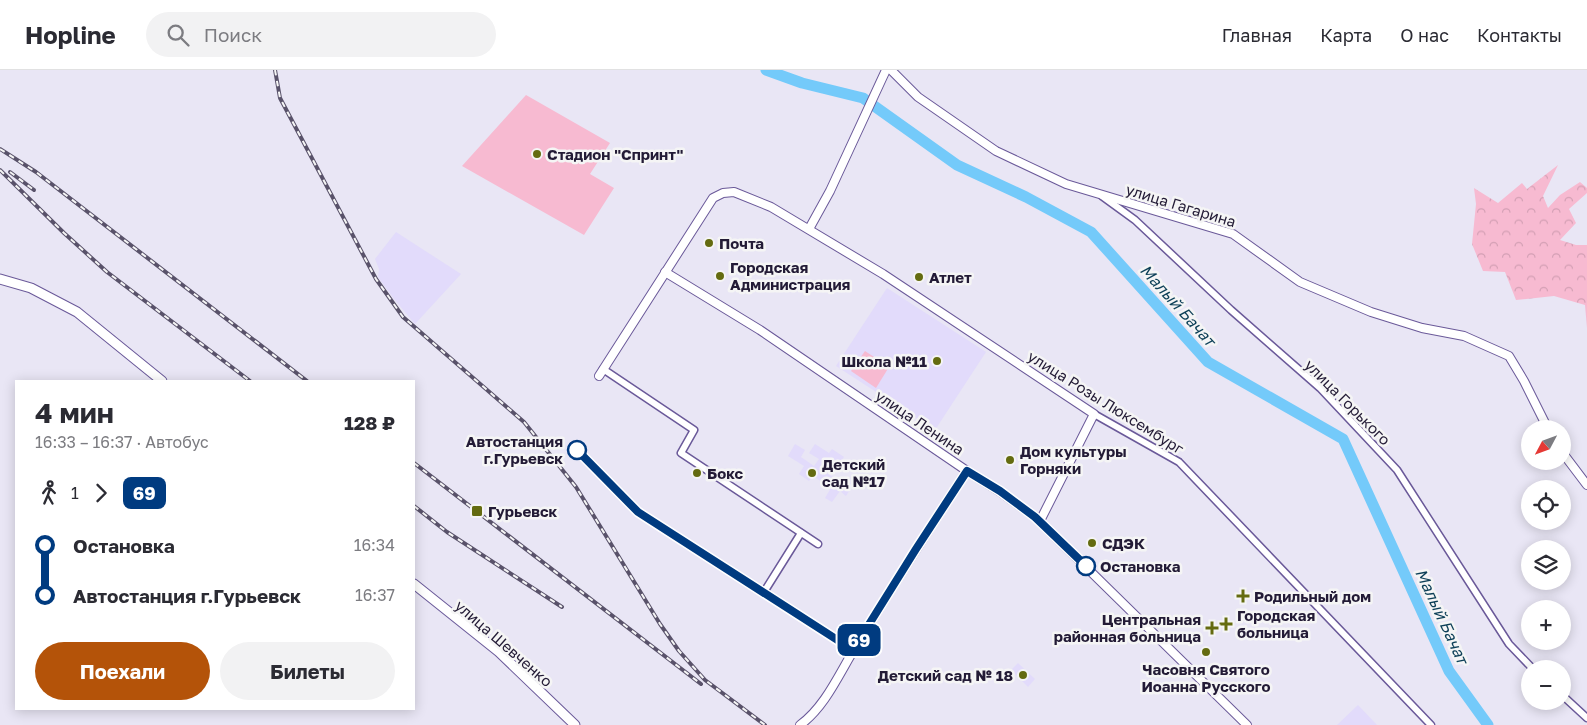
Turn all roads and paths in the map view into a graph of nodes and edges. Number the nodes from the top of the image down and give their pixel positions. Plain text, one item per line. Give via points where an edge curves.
1 (886, 70) edge
2 (891, 70) edge
3 (1099, 194) junction
4 (809, 230) junction
5 (665, 272) junction
6 (0, 279) edge
7 (603, 369) junction
8 (598, 376) dead end
9 (161, 380) edge
10 (1094, 414) junction
11 (1544, 420) edge
12 (573, 446) dead end
13 (1571, 464) edge
14 (967, 471) junction
15 (1587, 485) edge
16 (1040, 521) junction
17 (801, 532) junction
18 (818, 544) dead end
19 (415, 585) edge
20 (764, 592) junction
21 (853, 650) junction
22 (1525, 660) edge
23 (1571, 703) edge
24 (1587, 718) edge
25 (575, 725) edge
26 (800, 725) edge
27 (1247, 725) edge
28 (1431, 725) edge

1 - 4 street
2 - 3 street, улица Гагарина via 918,97 996,151 1066,184
3 - 11 street, улица Гагарина via 1233,234 1300,282 1371,312 1422,328 1464,336 1508,356
3 - 22 street, улица Горького via 1135,220 1320,388 1396,470 1510,644
4 - 5 street, улица Розы Люксембург via 771,207 734,192 723,193 714,198
4 - 10 street, улица Розы Люксембург via 883,274
5 - 7 street
5 - 14 street, улица Ленина via 760,330
6 - 9 main road via 31,288 78,312
7 - 8 street
7 - 17 street via 694,430 681,453
10 - 16 street
10 - 28 street, улица Розы Люксембург via 1179,462
12 - 20 street via 638,512
13 - 15 street
14 - 16 street, улица Ленина
14 - 21 street
16 - 27 street, улица Ленина
17 - 18 street
17 - 20 street
19 - 25 main road, улица Шевченко via 499,652
20 - 21 street
21 - 26 street via 810,718
23 - 24 street

